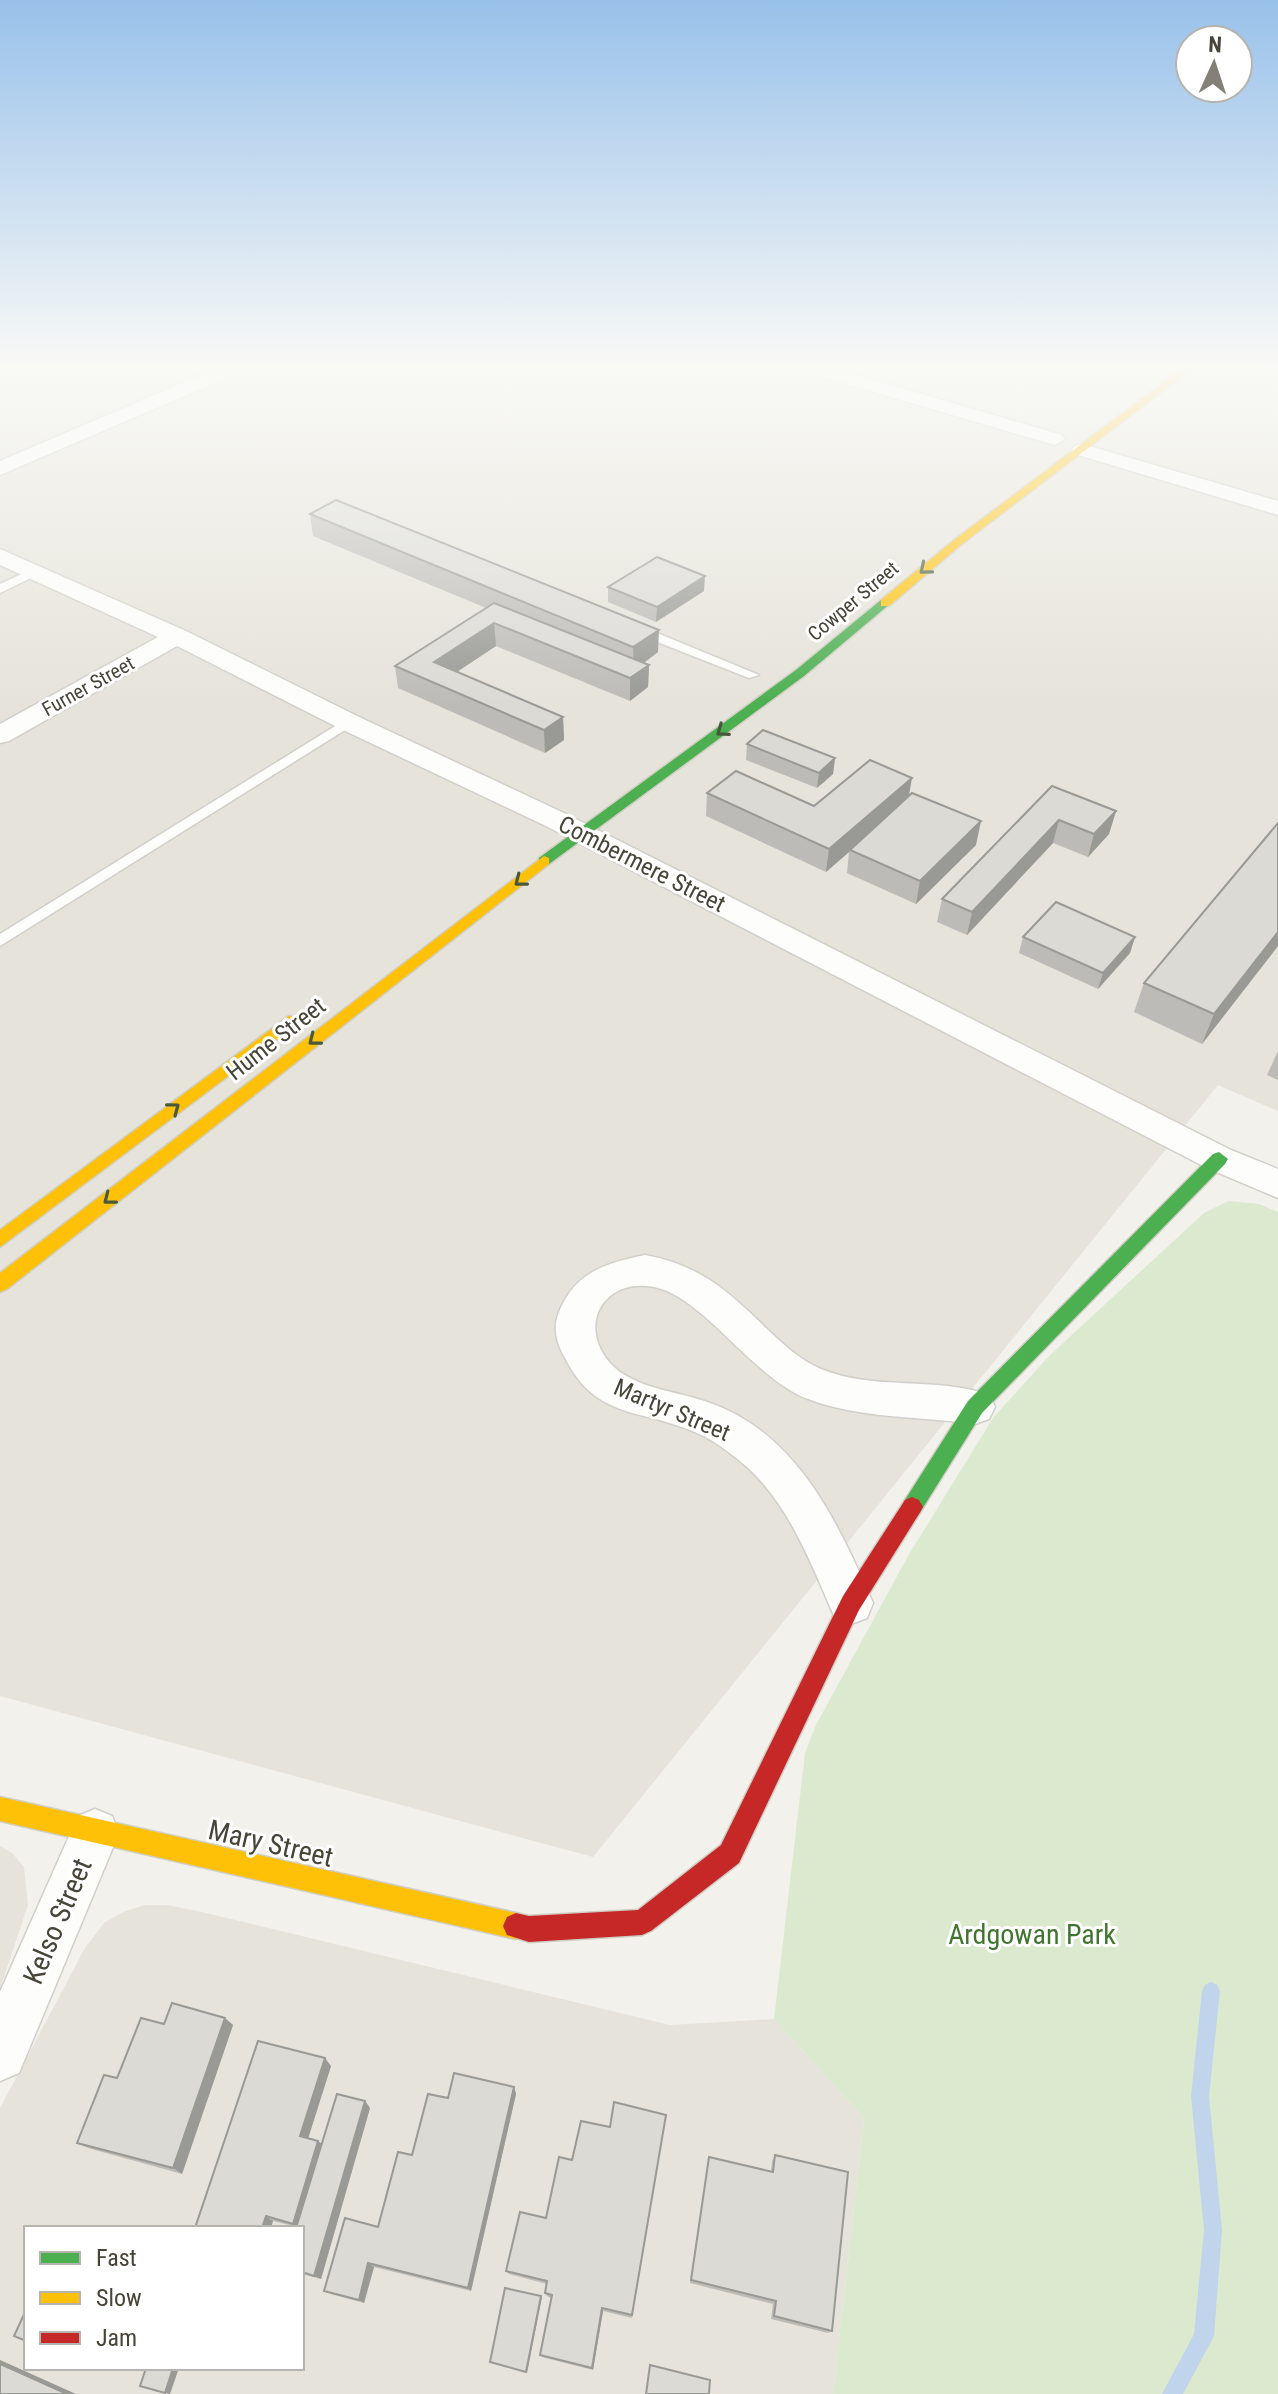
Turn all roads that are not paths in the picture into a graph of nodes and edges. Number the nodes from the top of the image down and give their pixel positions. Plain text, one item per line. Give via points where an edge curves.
1 (1041, 481) edge
2 (1186, 481) edge
3 (1278, 508) edge
4 (0, 556) edge
5 (37, 571) junction
6 (0, 589) edge
7 (628, 626) edge
8 (177, 636) junction
9 (753, 675) dead end
10 (348, 722) junction
11 (0, 735) edge
12 (562, 823) junction
13 (0, 941) edge
14 (299, 1014) dead end
15 (1219, 1159) junction
16 (1278, 1184) edge
17 (0, 1240) edge
18 (0, 1284) edge
19 (975, 1407) junction
20 (851, 1603) junction
21 (0, 1809) edge
22 (95, 1833) junction
23 (0, 2054) edge

1 -> 12 main road, Cowper Street via 800,673
2 - 3 street
4 - 5 street, Combermere Street
5 - 6 lane
5 - 8 street, Combermere Street
7 - 9 lane
8 - 10 street, Combermere Street
8 - 11 street, Furner Street
10 - 12 street, Combermere Street
10 - 13 lane
12 - 15 street, Combermere Street
12 -> 18 main road, Hume Street
17 -> 14 main road, Hume Street
15 - 16 street, Combermere Street
15 - 19 main road
19 - 20 main road
19 - 20 street, Martyr Street via 846,1392 803,1380 768,1356 689,1281 664,1271 633,1270 585,1296 573,1321 577,1345 594,1374 621,1392 710,1420 746,1442 799,1502
20 - 22 main road, Mary Street via 730,1854 642,1922 529,1929
21 - 22 main road, Mary Street
22 - 23 street, Kelso Street

